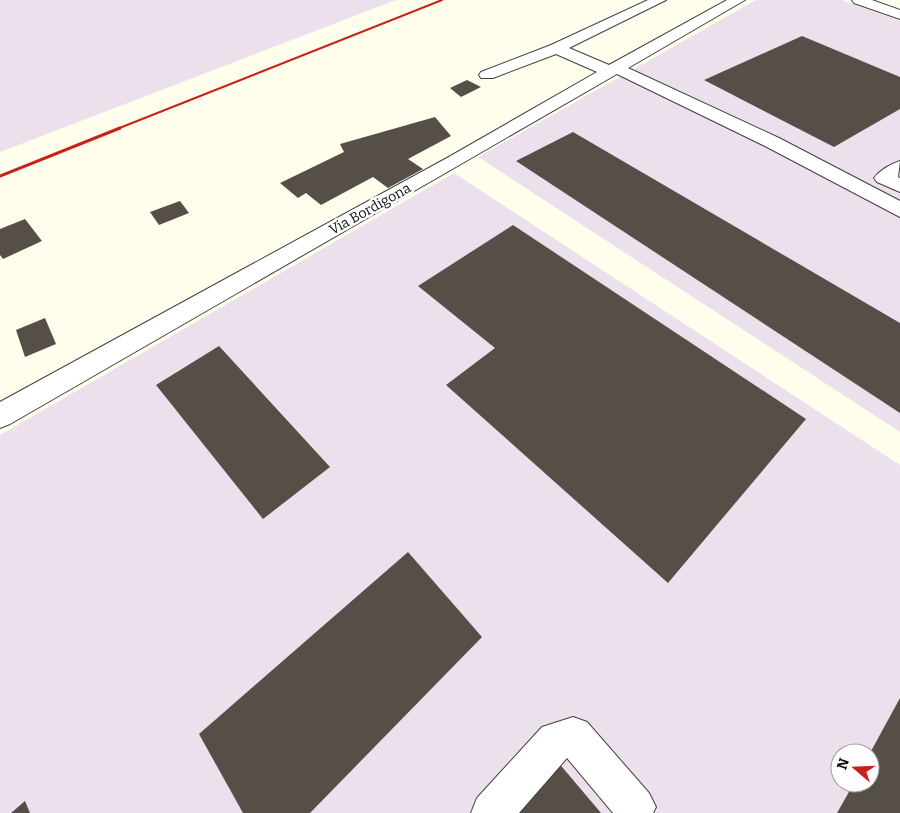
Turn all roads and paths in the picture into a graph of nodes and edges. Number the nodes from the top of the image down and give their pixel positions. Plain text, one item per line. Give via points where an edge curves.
1 (659, 0) edge
2 (738, 0) edge
3 (859, 0) edge
4 (900, 15) edge
5 (556, 48) junction
6 (613, 70) junction
7 (487, 75) dead end
8 (900, 168) edge
9 (900, 186) edge
10 (900, 210) edge
11 (0, 416) edge
12 (635, 807) dead end
13 (492, 813) edge

1 - 5 street
2 - 6 street, Via Bordigona
3 - 4 street
5 - 6 street
5 - 7 street
6 - 10 street via 772,142
6 - 11 street, Via Bordigona
8 - 9 street via 884,178
12 - 13 street via 573,736 556,741

